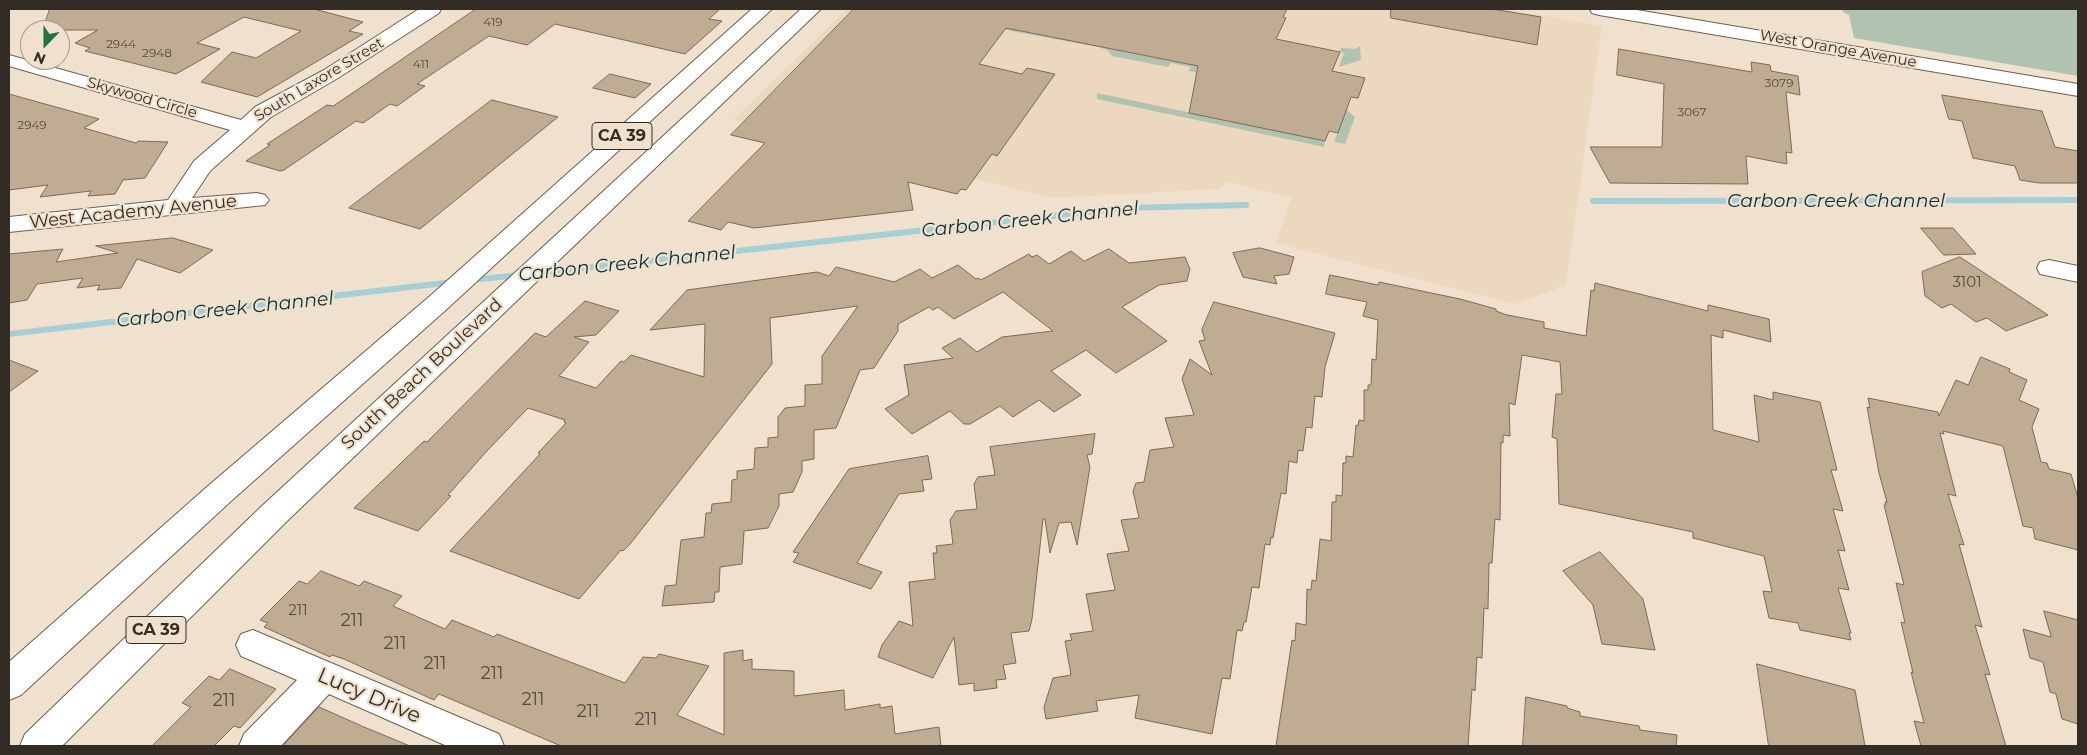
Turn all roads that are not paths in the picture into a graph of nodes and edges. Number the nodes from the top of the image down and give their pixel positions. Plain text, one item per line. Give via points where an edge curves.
1 (763, 9) edge
2 (812, 9) edge
3 (1599, 9) edge
4 (423, 10) edge
5 (12, 60) dead end
6 (2078, 90) edge
7 (243, 127) junction
8 (257, 200) dead end
9 (176, 206) junction
10 (9, 225) edge
11 (2049, 268) dead end
12 (2078, 274) edge
13 (253, 645) dead end
14 (323, 677) junction
15 (9, 684) edge
16 (38, 746) edge
17 (257, 746) edge
18 (486, 746) edge

1 - 15 main road, CA 39
2 - 16 main road, South Beach Boulevard / CA 39 via 274,514
3 - 6 main road, West Orange Avenue
4 - 7 main road, South Laxore Street via 331,74 263,112
5 - 7 main road, Skywood Circle
7 - 9 main road, South Laxore Street via 202,166
8 - 9 main road, West Academy Avenue
9 - 10 main road, West Academy Avenue
11 - 12 main road
13 - 14 main road, Lucy Drive
14 - 17 main road
14 - 18 main road, Lucy Drive

